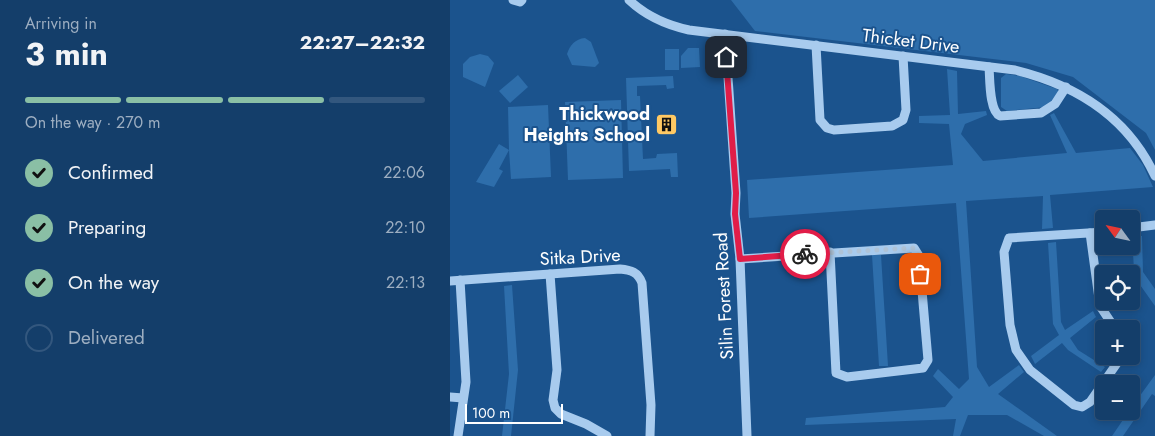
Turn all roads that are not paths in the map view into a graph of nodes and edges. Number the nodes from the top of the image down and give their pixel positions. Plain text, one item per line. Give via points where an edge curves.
1 (513, 0) edge
2 (522, 0) edge
3 (629, 0) edge
4 (725, 34) junction
5 (816, 45) junction
6 (903, 56) junction
7 (989, 67) junction
8 (1066, 87) junction
9 (1155, 176) edge
10 (1155, 226) edge
11 (1140, 227) edge
12 (1095, 233) edge
13 (1090, 234) junction
14 (830, 252) junction
15 (740, 259) junction
16 (550, 274) junction
17 (460, 280) junction
18 (450, 281) edge
19 (1109, 320) edge
20 (1116, 365) edge
21 (450, 397) edge
22 (463, 398) junction
23 (458, 436) edge
24 (607, 436) edge
25 (650, 436) edge
26 (748, 436) edge

1 - 2 street
3 - 4 street, Thicket Drive via 642,12 661,22
4 - 5 street, Thicket Drive
4 - 15 street, Silin Forest Road
5 - 6 street, Thicket Drive
5 - 6 street via 820,120 834,130 892,126 903,120 906,110
6 - 7 street, Thicket Drive
7 - 8 street, Thicket Drive via 1034,74
7 - 8 street via 993,108 1000,116 1041,113 1055,104
8 - 9 street, Thicket Drive via 1119,124 1138,147
10 - 11 street
12 - 13 street
13 - 19 street via 1100,306
13 - 20 street via 1009,238 1004,252 1010,325 1016,350 1030,370 1074,406 1082,407 1090,402
14 - 14 street via 836,373 847,377 923,368 928,360 919,256 914,248
14 - 15 street
15 - 26 street, Silin Forest Road
16 - 17 street, Sitka Drive
16 - 24 street via 557,370 555,408
16 - 25 street, Sitka Drive via 620,269 632,271 640,278 651,405
17 - 18 street, Sitka Drive
17 - 22 street via 466,382
21 - 22 street
22 - 23 street

